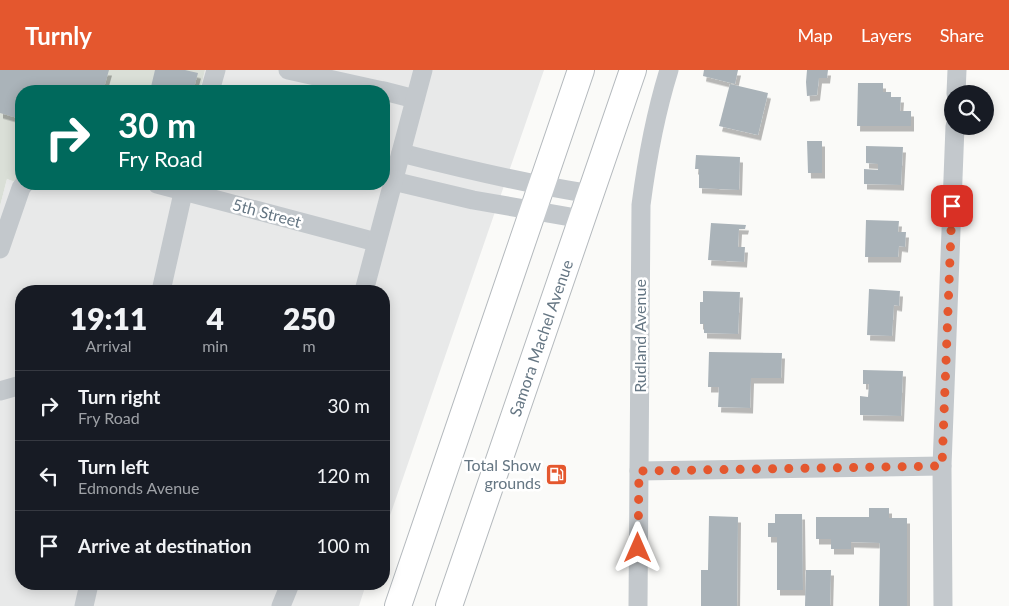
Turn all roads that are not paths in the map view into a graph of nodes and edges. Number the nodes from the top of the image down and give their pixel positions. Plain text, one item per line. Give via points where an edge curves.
1 (216, 70) edge
2 (288, 70) edge
3 (423, 70) edge
4 (581, 70) edge
5 (633, 70) edge
6 (669, 70) edge
7 (957, 70) edge
8 (212, 85) edge
9 (356, 85) edge
10 (956, 85) edge
11 (390, 93) edge
12 (415, 99) junction
13 (955, 135) edge
14 (401, 153) junction
15 (393, 180) junction
16 (541, 186) junction
17 (20, 190) edge
18 (183, 190) edge
19 (194, 190) edge
20 (591, 194) junction
21 (533, 211) junction
22 (582, 219) junction
23 (376, 242) junction
24 (0, 249) edge
25 (162, 285) edge
26 (365, 285) edge
27 (15, 386) edge
28 (1, 388) edge
29 (942, 466) junction
30 (639, 471) junction
31 (88, 590) edge
32 (288, 590) edge
33 (84, 606) edge
34 (282, 606) edge
35 (398, 606) edge
36 (448, 606) edge
37 (638, 606) edge
38 (943, 606) edge

1 - 8 street
2 - 9 street
3 - 12 street
4 - 16 highway
5 - 20 highway, Samora Machel Avenue
6 - 30 street, Rudland Avenue via 648,152 641,206
7 - 10 street
11 - 12 street
12 - 14 street
13 - 29 street
14 - 15 street
14 - 16 street
15 - 21 street
15 - 23 street
16 - 20 street
16 - 21 highway
17 - 24 street
18 - 25 street
19 - 23 street, 5th Street
20 - 22 highway, Samora Machel Avenue
21 - 22 street
21 - 35 highway
22 - 36 highway, Samora Machel Avenue
23 - 26 street
27 - 28 street
29 - 30 street
29 - 38 street
30 - 37 street, Rudland Avenue
31 - 33 street
32 - 34 street

